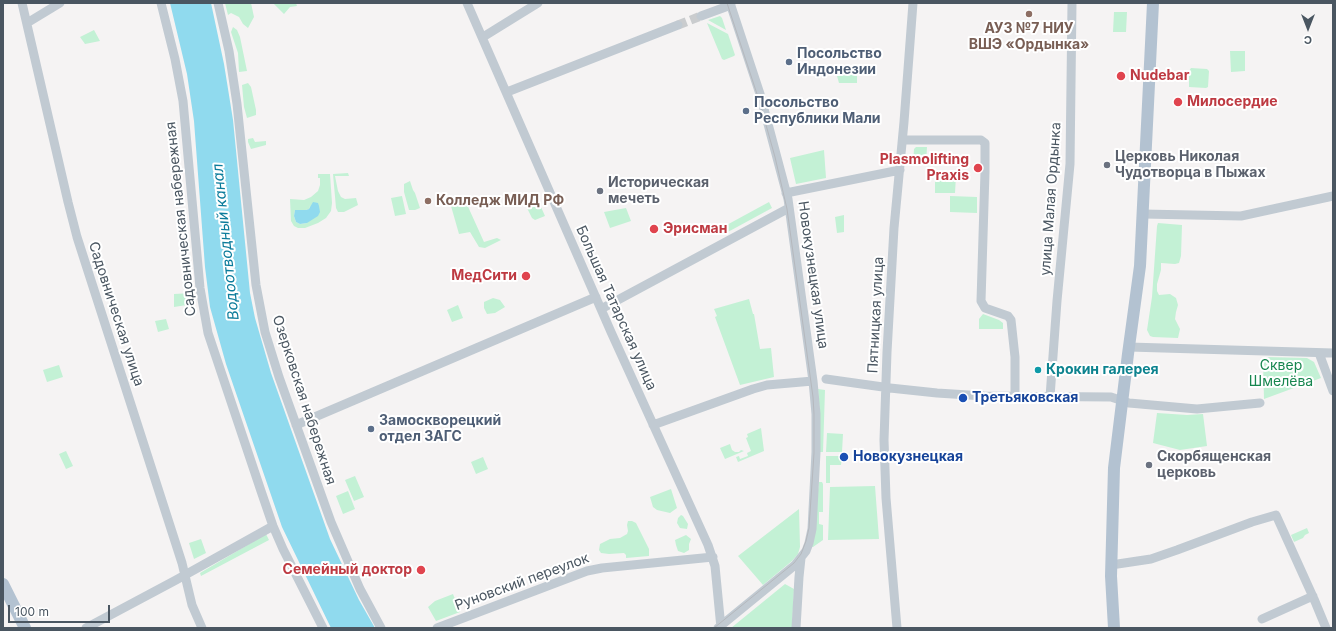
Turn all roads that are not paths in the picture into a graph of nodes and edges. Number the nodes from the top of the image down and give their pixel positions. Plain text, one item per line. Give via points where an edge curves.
1 (22, 3) edge
2 (60, 3) edge
3 (161, 3) edge
4 (218, 3) edge
5 (467, 3) edge
6 (538, 3) edge
7 (913, 3) edge
8 (1072, 3) edge
9 (1153, 3) edge
10 (730, 4) edge
11 (700, 16) tunnel mouth
12 (27, 23) junction
13 (678, 25) tunnel mouth
14 (483, 37) junction
15 (507, 92) junction
16 (903, 140) junction
17 (900, 170) junction
18 (786, 193) junction
19 (1333, 196) edge
20 (789, 208) junction
21 (1143, 214) junction
22 (596, 297) junction
23 (601, 309) junction
24 (1129, 346) junction
25 (1319, 353) junction
26 (1333, 353) edge
27 (826, 379) dead end
28 (813, 381) junction
29 (1333, 391) edge
30 (1015, 397) junction
31 (1050, 397) junction
32 (1122, 401) junction
33 (1260, 403) dead end
34 (296, 425) junction
35 (653, 425) junction
36 (273, 526) junction
37 (713, 557) junction
38 (802, 557) junction
39 (1111, 566) junction
40 (185, 575) junction
41 (3, 584) edge
42 (1313, 596) junction
43 (1262, 619) dead end
44 (720, 627) edge
45 (25, 628) edge
46 (86, 628) edge
47 (202, 628) edge
48 (323, 628) edge
49 (381, 628) edge
50 (438, 628) edge
51 (796, 628) edge
52 (896, 628) edge
53 (1114, 628) edge
54 (1326, 628) edge

1 - 12 street, Садовническая улица
2 - 12 street
3 - 36 street, Садовническая набережная via 183,101 203,308 216,357
4 - 34 street, Озерковская набережная via 237,104 259,306 271,353
5 - 14 street, Большая Татарская улица
6 - 14 street
7 - 16 street, Пятницкая улица
8 - 31 street, улица Малая Ордынка via 1070,164
9 - 21 main road
10 - 11 street
10 - 18 street, Новокузнецкая улица via 758,86
12 - 40 street, Садовническая улица via 77,237
13 - 15 street
14 - 15 street, Большая Татарская улица
15 - 22 street, Большая Татарская улица
16 - 17 street, Пятницкая улица
16 - 30 street via 985,142 981,301 985,308 1008,316 1011,320 1015,357
17 - 18 street
17 - 52 street, Пятницкая улица via 894,233 884,440
18 - 20 street, Новокузнецкая улица
19 - 21 street via 1241,216
20 - 23 street
20 - 28 street, Новокузнецкая улица
21 - 24 main road via 1139,284
22 - 23 street, Большая Татарская улица
22 - 34 street
23 - 35 street, Большая Татарская улица
24 - 25 street
24 - 32 main road
25 - 26 street
25 - 29 street
27 - 30 street via 949,394
28 - 35 street via 767,385 752,389
28 - 38 street, Новокузнецкая улица via 816,440 812,529
30 - 31 street
31 - 32 street via 1111,397
32 - 33 street via 1197,409
32 - 39 main road via 1114,468
34 - 49 street, Озерковская набережная via 345,557
35 - 37 street, Большая Татарская улица
36 - 40 street
36 - 48 street, Садовническая набережная
37 - 44 street, Большая Татарская улица
37 - 50 street, Руновский переулок via 587,571
38 - 44 street via 796,565
38 - 51 street
39 - 42 street via 1151,559 1276,514
39 - 53 main road
40 - 46 street
40 - 47 street, Садовническая улица via 192,605
41 - 45 main road
42 - 43 street
42 - 54 street

